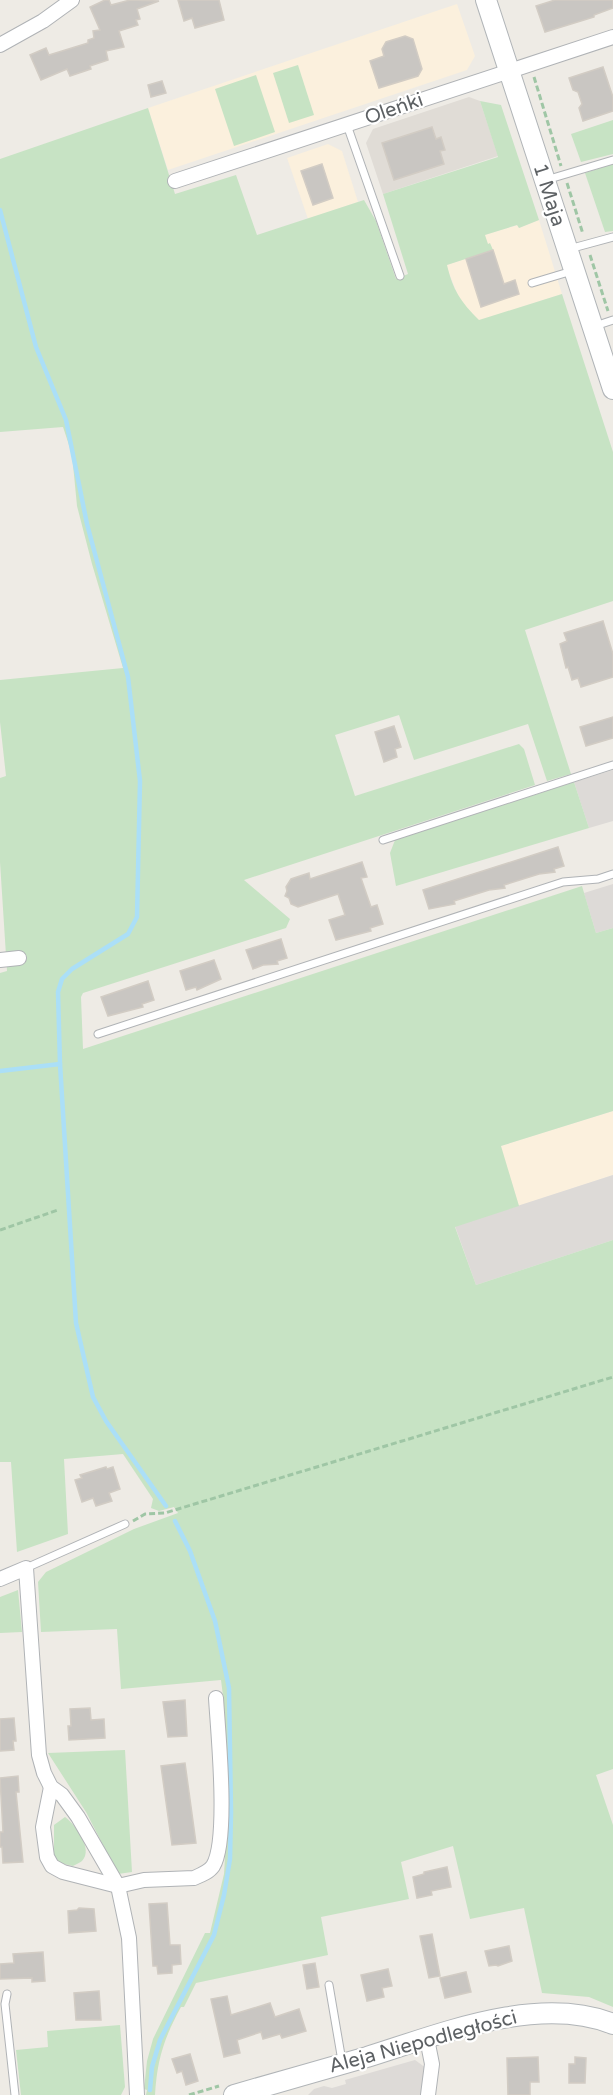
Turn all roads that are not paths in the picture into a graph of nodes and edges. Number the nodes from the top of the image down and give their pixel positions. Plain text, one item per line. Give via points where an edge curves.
1 (72, 0) edge
2 (486, 0) edge
3 (613, 37) edge
4 (0, 45) edge
5 (509, 70) junction
6 (347, 125) junction
7 (613, 160) edge
8 (545, 180) junction
9 (175, 182) dead end
10 (613, 237) edge
11 (577, 248) junction
12 (574, 270) junction
13 (400, 276) dead end
14 (532, 283) dead end
15 (605, 322) edge
16 (613, 390) edge
17 (613, 765) edge
18 (383, 840) dead end
19 (613, 874) edge
20 (19, 958) dead end
21 (0, 960) edge
22 (98, 1034) dead end
23 (125, 1524) road end
24 (26, 1568) junction
25 (0, 1579) edge
26 (216, 1698) dead end
27 (51, 1787) junction
28 (118, 1886) junction
29 (329, 1985) dead end
30 (7, 1994) dead end
31 (613, 2024) edge
32 (427, 2039) junction
33 (342, 2064) junction
34 (15, 2095) edge
35 (136, 2095) edge
36 (234, 2095) edge
37 (428, 2095) edge

1 - 4 street
2 - 5 main road, 1 Maja
3 - 5 street, Oleńki
5 - 6 street, Oleńki
5 - 8 main road, 1 Maja
6 - 9 street, Oleńki
6 - 13 lane
7 - 8 lane
8 - 11 main road, 1 Maja
10 - 11 lane
11 - 12 main road, 1 Maja
12 - 14 lane
12 - 15 main road, 1 Maja
15 - 16 main road, 1 Maja
17 - 18 lane
19 - 22 lane via 563,882
20 - 21 street
23 - 24 lane
24 - 25 street
24 - 27 street via 39,1755
26 - 28 street via 222,1818 214,1864 194,1878 144,1880
27 - 28 street via 78,1817
27 - 28 street via 43,1827 52,1866
28 - 35 street via 129,1938
29 - 33 lane
30 - 34 lane
31 - 32 main road, Aleja Niepodległości via 567,2013 523,2014
32 - 33 main road, Aleja Niepodległości
32 - 37 street via 432,2064
33 - 36 main road, Aleja Niepodległości

